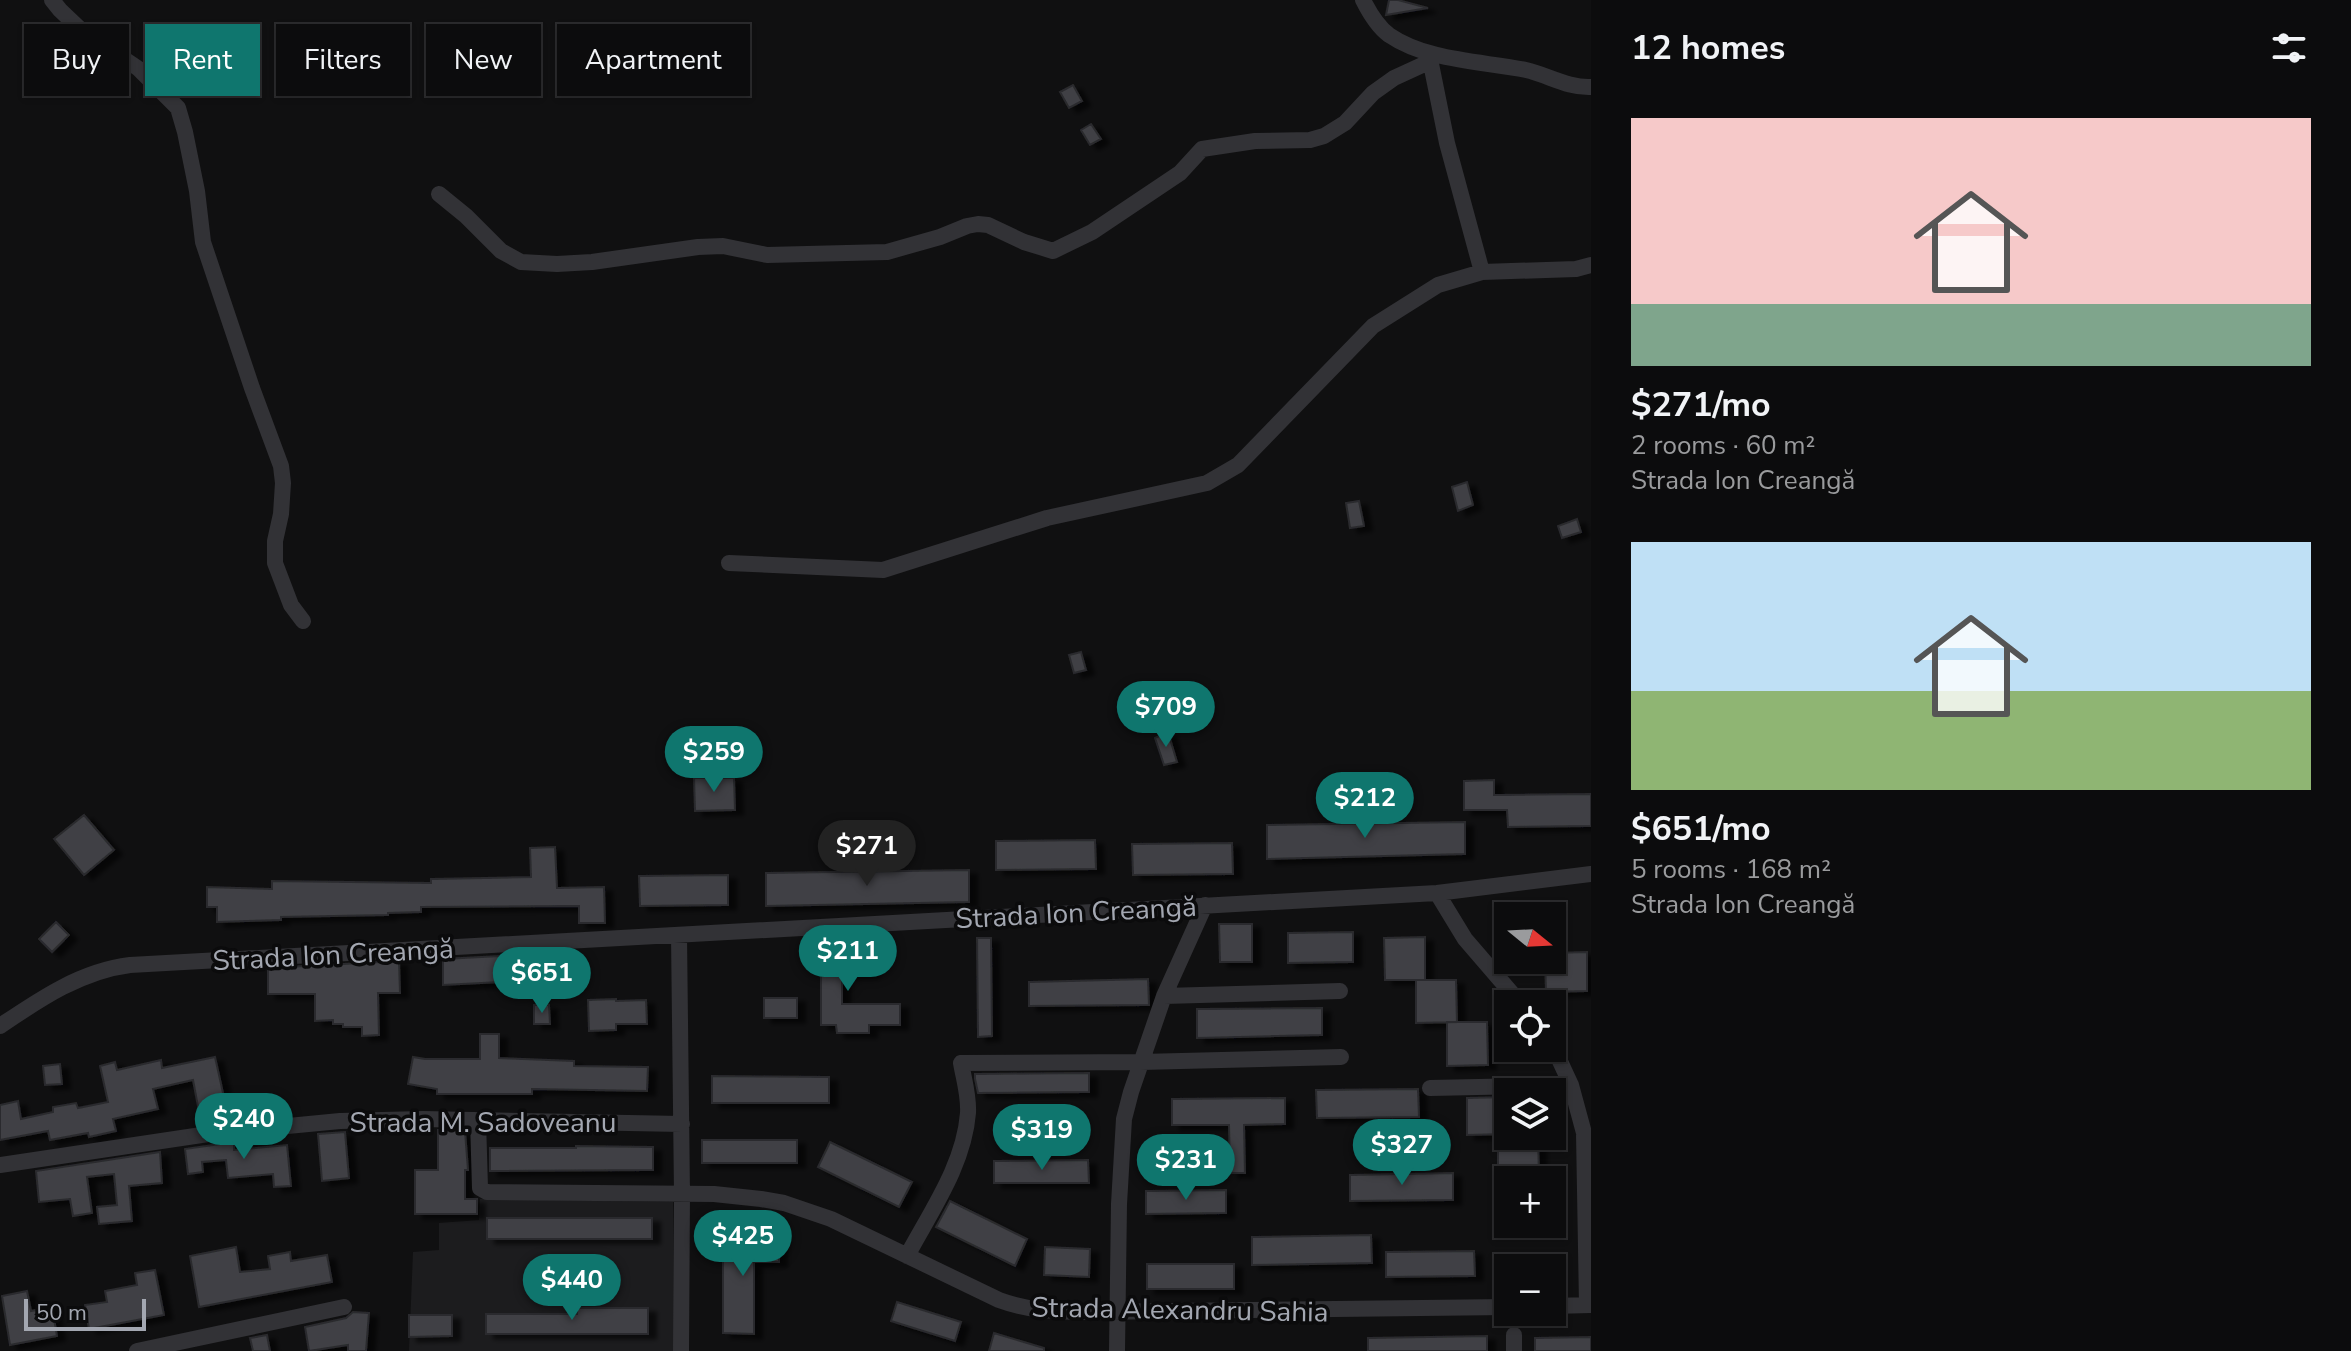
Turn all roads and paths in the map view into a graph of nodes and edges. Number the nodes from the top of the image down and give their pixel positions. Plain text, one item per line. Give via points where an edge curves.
1 (52, 0) edge
2 (1363, 0) edge
3 (1430, 57) junction
4 (1591, 87) edge
5 (439, 194) dead end
6 (1591, 265) edge
7 (1482, 272) junction
8 (729, 563) dead end
9 (303, 621) dead end
10 (1591, 874) edge
11 (1437, 893) junction
12 (1205, 905) junction
13 (679, 935) junction
14 (1509, 990) edge
15 (1340, 991) dead end
16 (1164, 996) junction
17 (0, 1026) edge
18 (1341, 1057) dead end
19 (1141, 1062) junction
20 (1560, 1062) edge
21 (1571, 1085) junction
22 (1430, 1088) dead end
23 (478, 1120) junction
24 (682, 1124) junction
25 (1588, 1157) edge
26 (0, 1165) edge
27 (682, 1194) junction
28 (907, 1256) junction
29 (1589, 1305) edge
30 (1566, 1306) edge
31 (344, 1307) dead end
32 (1494, 1307) edge
33 (1118, 1312) junction
34 (137, 1351) edge
35 (681, 1351) edge
36 (1117, 1351) edge

1 - 9 street via 80,29 139,69 178,108 203,242 281,466 275,563
2 - 3 street via 1386,33
3 - 4 street via 1530,71
3 - 5 street via 1373,93 1345,123 1324,136 1202,149 1180,173 1092,232 1053,251 978,224 887,252 767,255 698,247 592,262 521,262 501,251
3 - 7 street
6 - 7 street
7 - 8 street via 1438,285 1373,326 1238,465 1207,483 1047,518 883,570
10 - 11 street, Strada Ion Creangă
11 - 12 street, Strada Ion Creangă
11 - 14 street via 1465,939
12 - 13 street, Strada Ion Creangă
12 - 16 street
13 - 17 street, Strada Ion Creangă via 122,966 67,984
13 - 24 street
15 - 16 street
16 - 19 street
18 - 19 street
19 - 28 street via 961,1063 968,1112 960,1153
19 - 33 street via 1121,1141
20 - 21 street
21 - 22 street
21 - 25 street
23 - 24 street, Strada M. Sadoveanu
23 - 26 street, Strada M. Sadoveanu via 340,1121 215,1133
23 - 27 street, Strada Alexandru Sahia via 480,1188 487,1192
24 - 27 street
25 - 29 street
27 - 28 street, Strada Alexandru Sahia via 784,1203
27 - 35 street
28 - 33 street, Strada Alexandru Sahia via 1022,1308
29 - 30 street
31 - 34 street
32 - 33 street, Strada Alexandru Sahia
33 - 36 street

